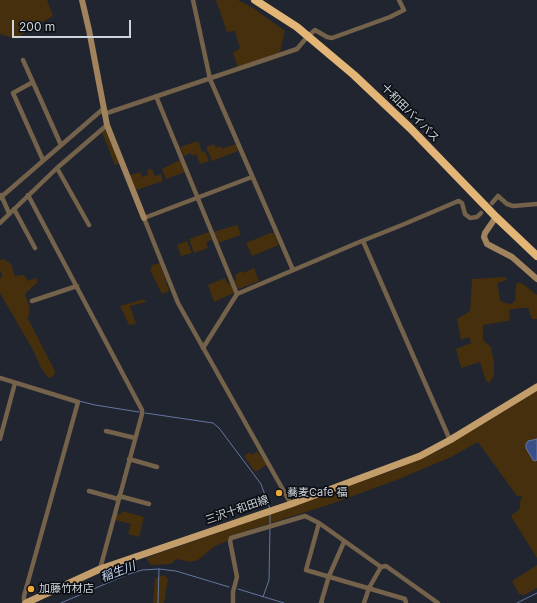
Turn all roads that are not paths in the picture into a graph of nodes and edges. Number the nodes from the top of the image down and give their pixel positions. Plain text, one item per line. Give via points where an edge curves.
1 (82, 0) edge
2 (192, 0) edge
3 (256, 0) edge
4 (399, 0) edge
5 (308, 36) junction
6 (23, 60) dead end
7 (210, 79) junction
8 (33, 82) junction
9 (156, 96) junction
10 (104, 111) junction
11 (107, 125) junction
12 (61, 145) junction
13 (43, 160) junction
14 (57, 168) junction
15 (252, 177) junction
16 (28, 195) junction
17 (0, 196) edge
18 (198, 198) junction
19 (492, 203) dead end
20 (537, 204) edge
21 (14, 209) junction
22 (9, 213) junction
23 (482, 213) dead end
24 (496, 217) junction
25 (144, 218) junction
26 (0, 223) edge
27 (89, 225) dead end
28 (363, 241) junction
29 (35, 248) dead end
30 (537, 256) edge
31 (293, 270) junction
32 (537, 278) edge
33 (77, 286) junction
34 (237, 294) junction
35 (32, 301) dead end
36 (203, 348) junction
37 (0, 378) edge
38 (16, 383) junction
39 (537, 387) edge
40 (106, 431) dead end
41 (135, 438) junction
42 (0, 439) edge
43 (450, 440) junction
44 (129, 459) junction
45 (158, 467) dead end
46 (89, 491) dead end
47 (119, 497) junction
48 (149, 504) dead end
49 (291, 504) junction
50 (319, 523) junction
51 (344, 542) junction
52 (381, 567) junction
53 (100, 569) junction
54 (329, 576) junction
55 (368, 588) junction
56 (36, 601) edge
57 (25, 603) edge
58 (233, 603) edge
59 (322, 603) edge
60 (364, 603) edge
61 (406, 603) edge
62 (438, 603) edge

1 - 10 street
2 - 7 street
3 - 5 highway, 十和田バイパス
4 - 5 street via 404,10 390,17 332,38 315,30
5 - 7 street via 297,50
5 - 24 highway, 十和田バイパス via 380,99
6 - 8 street
7 - 9 street
7 - 15 street
8 - 12 street
8 - 13 street via 13,93
9 - 10 street
9 - 18 street
10 - 11 street
10 - 12 street
11 - 14 street
11 - 25 street
12 - 13 street
13 - 17 street
14 - 16 street
14 - 27 street
15 - 18 street
15 - 31 street
16 - 21 street
16 - 33 street
17 - 22 street
18 - 25 street
18 - 34 street
19 - 20 street via 498,196 513,206
21 - 22 street
21 - 29 street
22 - 26 street
23 - 28 street via 470,218 465,214 459,201
24 - 30 highway, 十和田バイパス
24 - 32 street via 485,233 487,244 512,257
25 - 36 street via 178,303
28 - 31 street
28 - 43 street
31 - 34 street
33 - 35 street
33 - 41 street via 142,410
34 - 36 street
36 - 49 street
37 - 38 street
38 - 42 street
38 - 57 street via 78,402 24,596
39 - 43 main road, 三沢十和田線
40 - 41 street
41 - 44 street
43 - 49 main road, 三沢十和田線 via 415,458
44 - 45 street
44 - 47 street
46 - 47 street
47 - 48 street
47 - 53 street
49 - 53 main road, 三沢十和田線
50 - 51 street
50 - 54 street via 306,570
50 - 58 street via 306,516 300,516 231,538 237,577
51 - 52 street
51 - 54 street
52 - 55 street
52 - 62 street via 386,566
53 - 56 main road, 三沢十和田線
54 - 55 street
54 - 59 street
55 - 60 street
55 - 61 street via 405,599
56 - 57 main road, 三沢十和田線

